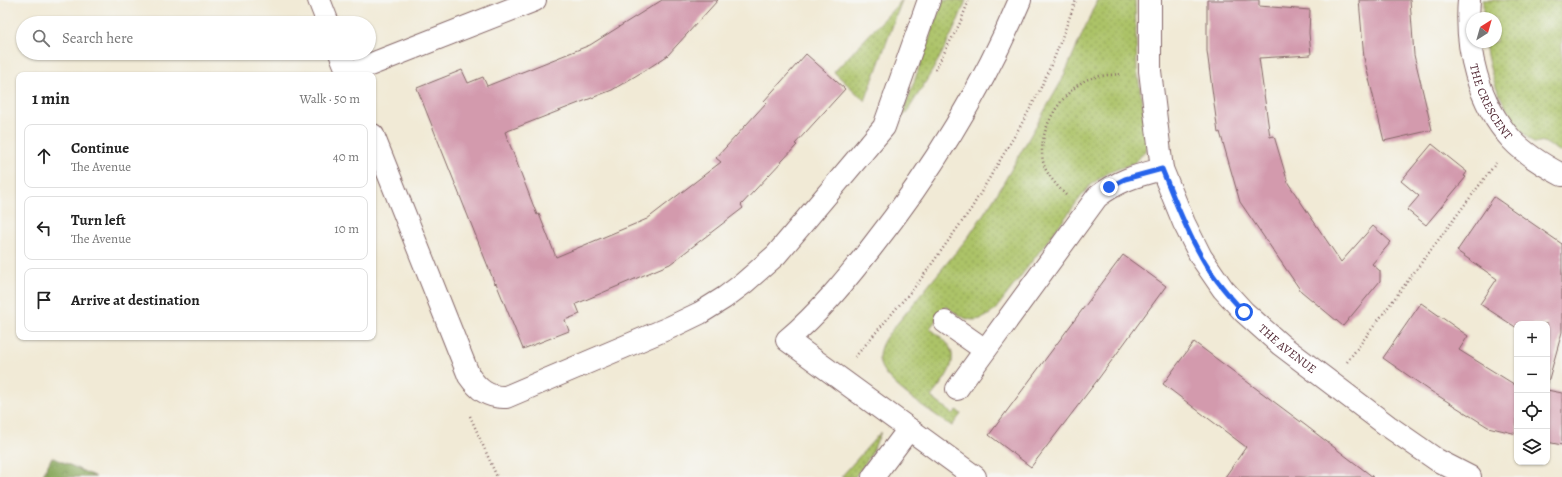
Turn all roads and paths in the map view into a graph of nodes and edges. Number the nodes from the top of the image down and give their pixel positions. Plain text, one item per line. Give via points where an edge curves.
1 (319, 0) edge
2 (535, 0) edge
3 (929, 0) edge
4 (1020, 0) edge
5 (1076, 0) edge
6 (1150, 0) edge
7 (1469, 0) edge
8 (325, 16) edge
9 (343, 60) edge
10 (1150, 71) junction
11 (348, 72) edge
12 (354, 72) edge
13 (376, 143) edge
14 (1499, 159) dead end
15 (1162, 169) junction
16 (1562, 175) edge
17 (1085, 212) junction
18 (945, 322) dead end
19 (985, 350) junction
20 (854, 359) dead end
21 (1343, 368) dead end
22 (956, 389) dead end
23 (909, 428) junction
24 (873, 477) edge
25 (975, 477) edge
26 (1470, 477) edge

1 - 8 street
2 - 12 street
3 - 13 street via 884,126 776,255 724,298 700,313 506,397 487,394 477,387 469,376
4 - 23 street via 989,68 919,184 842,284 807,323 787,340
5 - 20 path via 1038,94 971,209 918,283
6 - 10 street, THE AVENUE
7 - 16 street, THE CRESCENT via 1471,50 1483,96 1513,141 1543,165
9 - 11 street
10 - 15 street, THE AVENUE
10 - 17 path via 1087,80 1070,93 1050,119 1042,142 1045,168 1053,181
14 - 21 path
15 - 17 street via 1125,179 1109,187
15 - 26 street, THE AVENUE via 1201,257 1223,289 1244,312 1280,345 1388,426 1437,460
17 - 19 street
18 - 19 street
19 - 22 street
23 - 24 street
23 - 25 street

